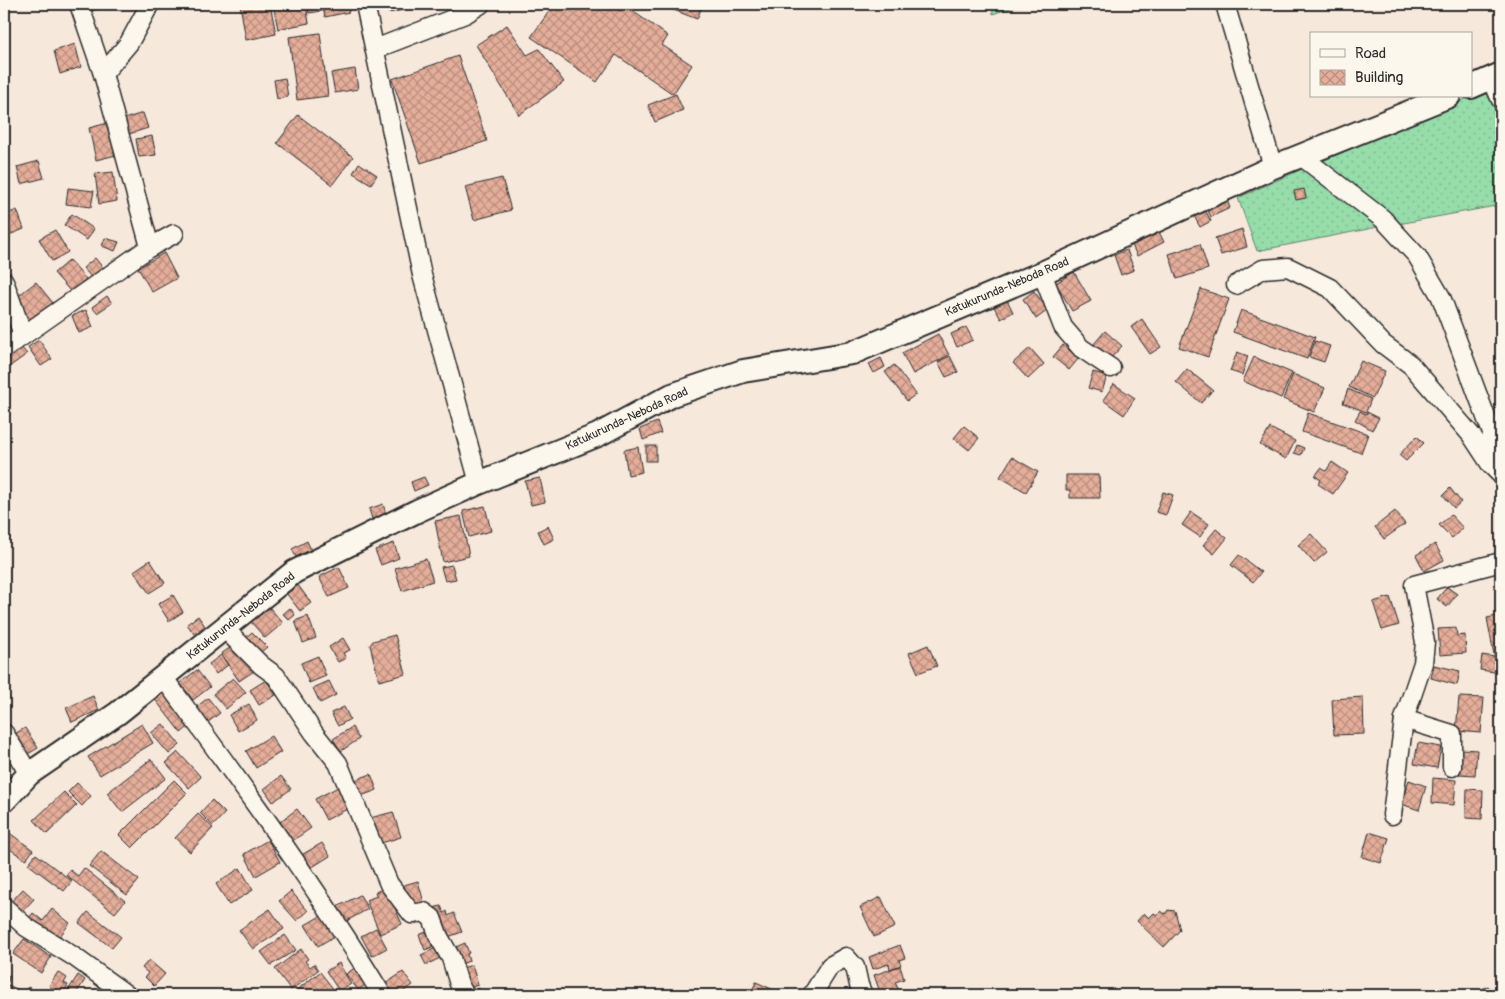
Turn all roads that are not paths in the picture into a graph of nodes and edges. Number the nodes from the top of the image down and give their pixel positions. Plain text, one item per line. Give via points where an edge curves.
1 (79, 4) edge
2 (150, 4) edge
3 (365, 4) edge
4 (481, 4) edge
5 (1225, 4) edge
6 (375, 49) junction
7 (103, 74) junction
8 (1497, 76) edge
9 (1472, 87) edge
10 (1444, 98) edge
11 (1501, 100) edge
12 (1301, 156) junction
13 (1273, 167) junction
14 (174, 234) dead end
15 (150, 247) junction
16 (1042, 273) junction
17 (4, 281) edge
18 (1236, 285) dead end
19 (23, 335) junction
20 (4, 349) edge
21 (1111, 368) dead end
22 (1496, 470) edge
23 (479, 483) junction
24 (1501, 562) edge
25 (224, 628) junction
26 (163, 677) junction
27 (1404, 719) junction
28 (4, 733) edge
29 (1452, 767) dead end
30 (29, 774) junction
31 (4, 801) edge
32 (1392, 815) dead end
33 (4, 907) edge
34 (127, 995) edge
35 (382, 995) edge
36 (465, 995) edge
37 (812, 995) edge
38 (863, 995) edge

1 - 7 street
2 - 7 street via 129,43
3 - 6 street
4 - 6 street via 465,14
5 - 13 street
6 - 23 street via 422,275
7 - 15 street
8 - 9 main road
8 - 11 street
10 - 12 main road, Katukurunda-Neboda Road
12 - 13 main road, Katukurunda-Neboda Road
12 - 22 street via 1383,219 1422,264 1441,297 1492,433
13 - 16 main road, Katukurunda-Neboda Road
14 - 15 street
15 - 19 street
16 - 21 street via 1063,327 1081,348
16 - 23 main road, Katukurunda-Neboda Road via 852,353 743,371 672,396 598,435
17 - 19 street
18 - 22 street via 1263,269 1288,267 1330,288 1383,344 1411,365 1472,436
19 - 20 street
23 - 25 main road, Katukurunda-Neboda Road via 294,572
24 - 27 street via 1414,585 1425,642 1424,663
25 - 26 main road, Katukurunda-Neboda Road
25 - 36 street via 276,676 338,763 389,884 412,914 424,912 432,918
26 - 30 main road, Katukurunda-Neboda Road via 118,713
26 - 35 street via 298,865
27 - 29 street via 1452,734
27 - 32 street
28 - 30 street
30 - 31 main road, Katukurunda-Neboda Road
33 - 34 street via 26,927
37 - 38 street via 830,966 846,957 855,966

